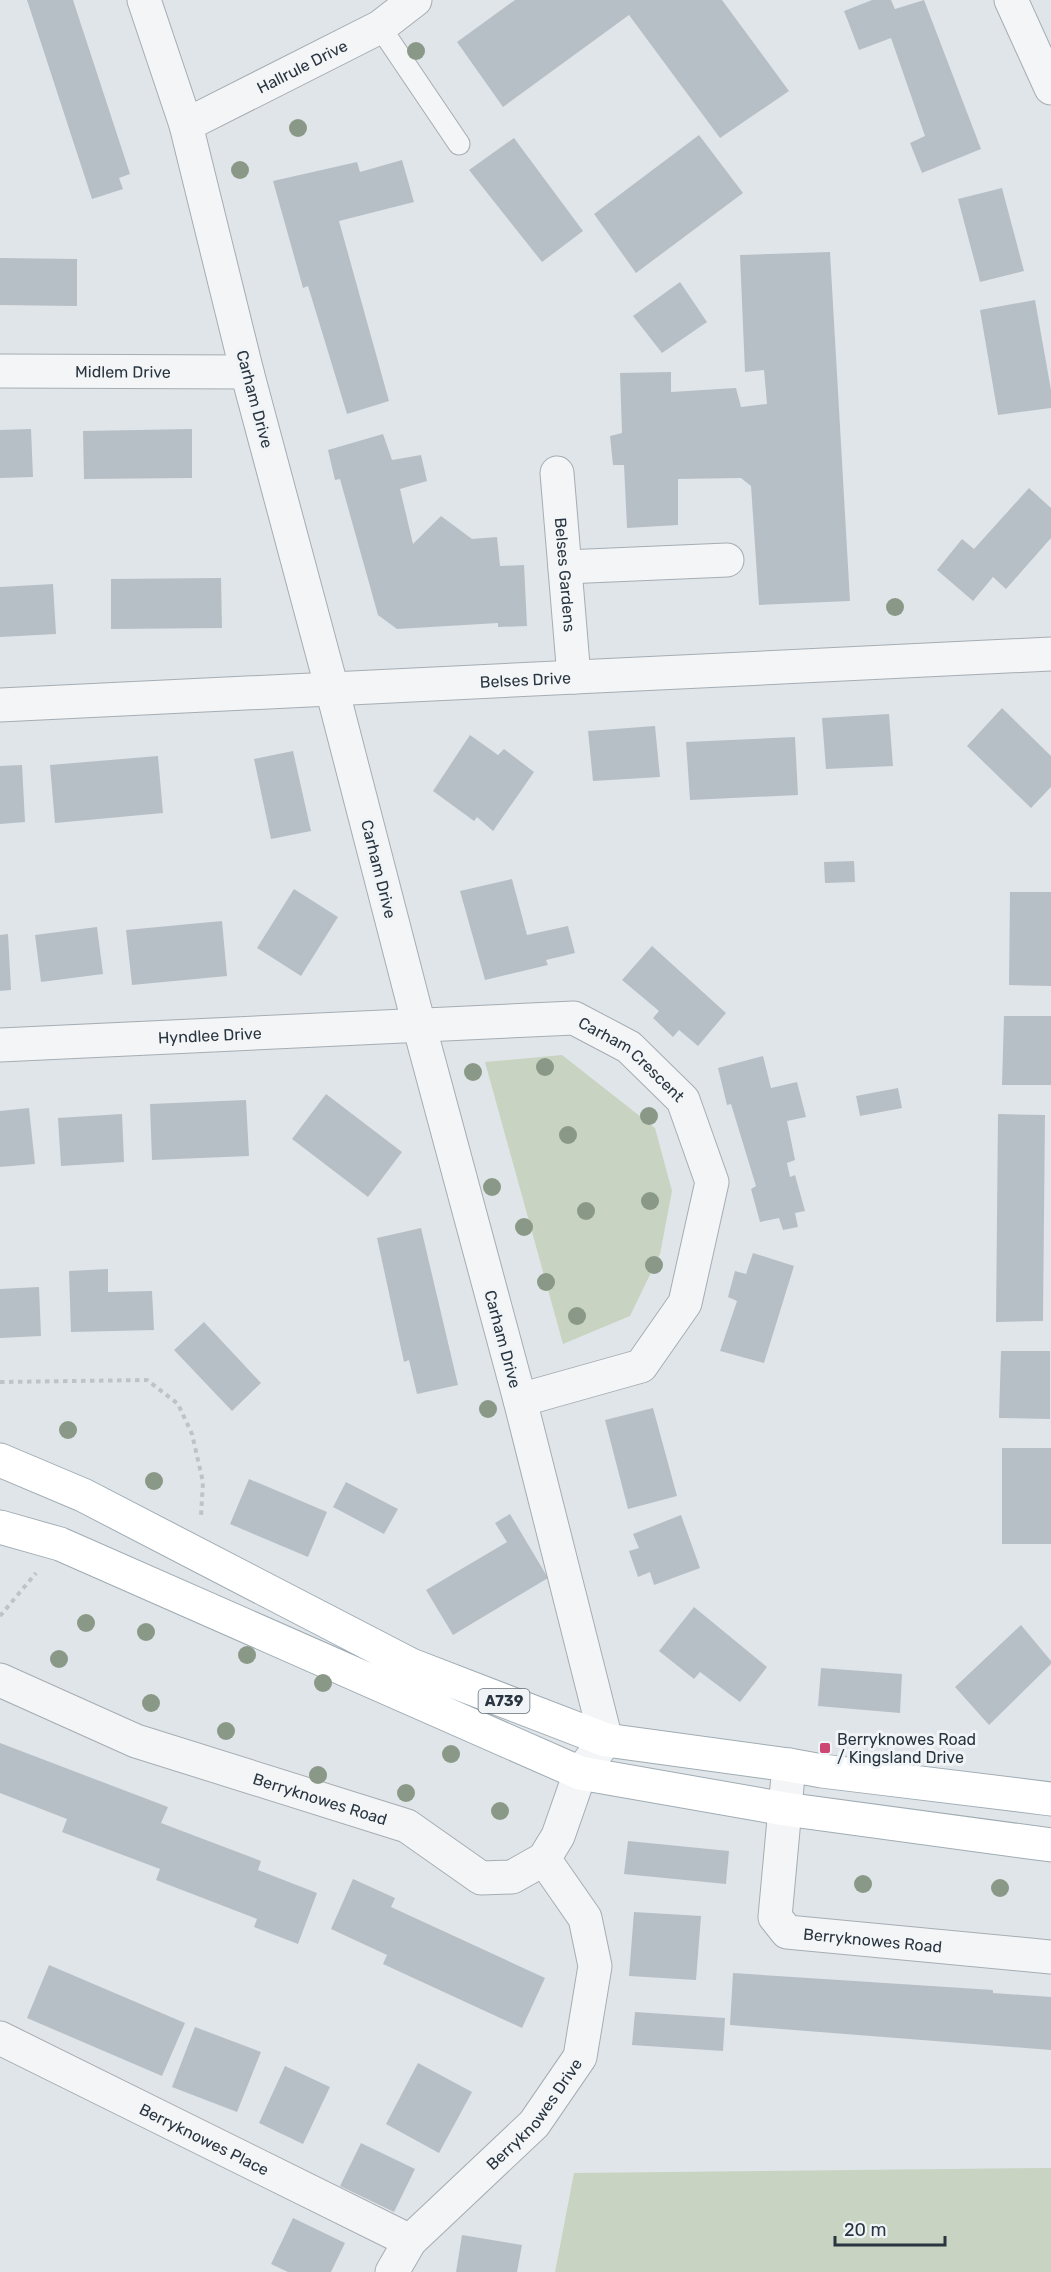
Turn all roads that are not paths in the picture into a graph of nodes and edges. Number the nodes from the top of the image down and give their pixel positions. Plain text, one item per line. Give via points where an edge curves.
1 (144, 0) edge
2 (415, 0) edge
3 (1011, 0) edge
4 (380, 27) junction
5 (1049, 81) edge
6 (186, 125) junction
7 (459, 144) dead end
8 (0, 371) edge
9 (247, 372) junction
10 (557, 473) dead end
11 (727, 560) dead end
12 (565, 567) junction
13 (1051, 654) edge
14 (574, 677) junction
15 (332, 689) junction
16 (0, 705) edge
17 (419, 1025) junction
18 (0, 1045) edge
19 (520, 1400) junction
20 (0, 1460) edge
21 (0, 1527) edge
22 (0, 1680) edge
23 (606, 1740) junction
24 (789, 1765) junction
25 (580, 1773) junction
26 (1051, 1799) edge
27 (785, 1809) junction
28 (1051, 1845) edge
29 (544, 1859) junction
30 (1051, 1957) edge
31 (0, 2038) edge
32 (410, 2241) junction
33 (392, 2272) edge

1 - 6 street, Carham Drive
2 - 4 street, Hallrule Drive
3 - 5 street
4 - 6 street, Hallrule Drive
4 - 7 lane
6 - 9 street, Carham Drive
8 - 9 street, Midlem Drive
9 - 15 street, Carham Drive
10 - 12 street, Belses Gardens
11 - 12 street
12 - 14 street, Belses Gardens
13 - 14 street, Belses Drive
14 - 15 street, Belses Drive
15 - 16 street, Belses Drive
15 - 17 street, Carham Drive
17 - 18 street, Hyndlee Drive
17 - 19 street, Carham Drive
17 - 19 street, Carham Crescent via 574,1018 629,1047 682,1100 712,1182 685,1303 641,1366
19 - 23 street, Carham Drive
20 - 23 main road, A739 via 83,1495 411,1665
21 - 25 main road, A739 via 60,1544
22 - 29 street, Berryknowes Road via 136,1741 407,1826 481,1878 512,1877
23 - 24 main road, A739
23 - 25 street
24 - 26 main road, A739
24 - 27 street, Berryknowes Road
25 - 27 main road, A739
25 - 29 street via 558,1836
27 - 28 main road, A739
27 - 30 street, Berryknowes Road via 775,1917 787,1932
29 - 32 street, Berryknowes Drive via 585,1918 595,1966 580,2057 534,2124
31 - 32 street, Berryknowes Place
32 - 33 street, Berryknowes Drive

